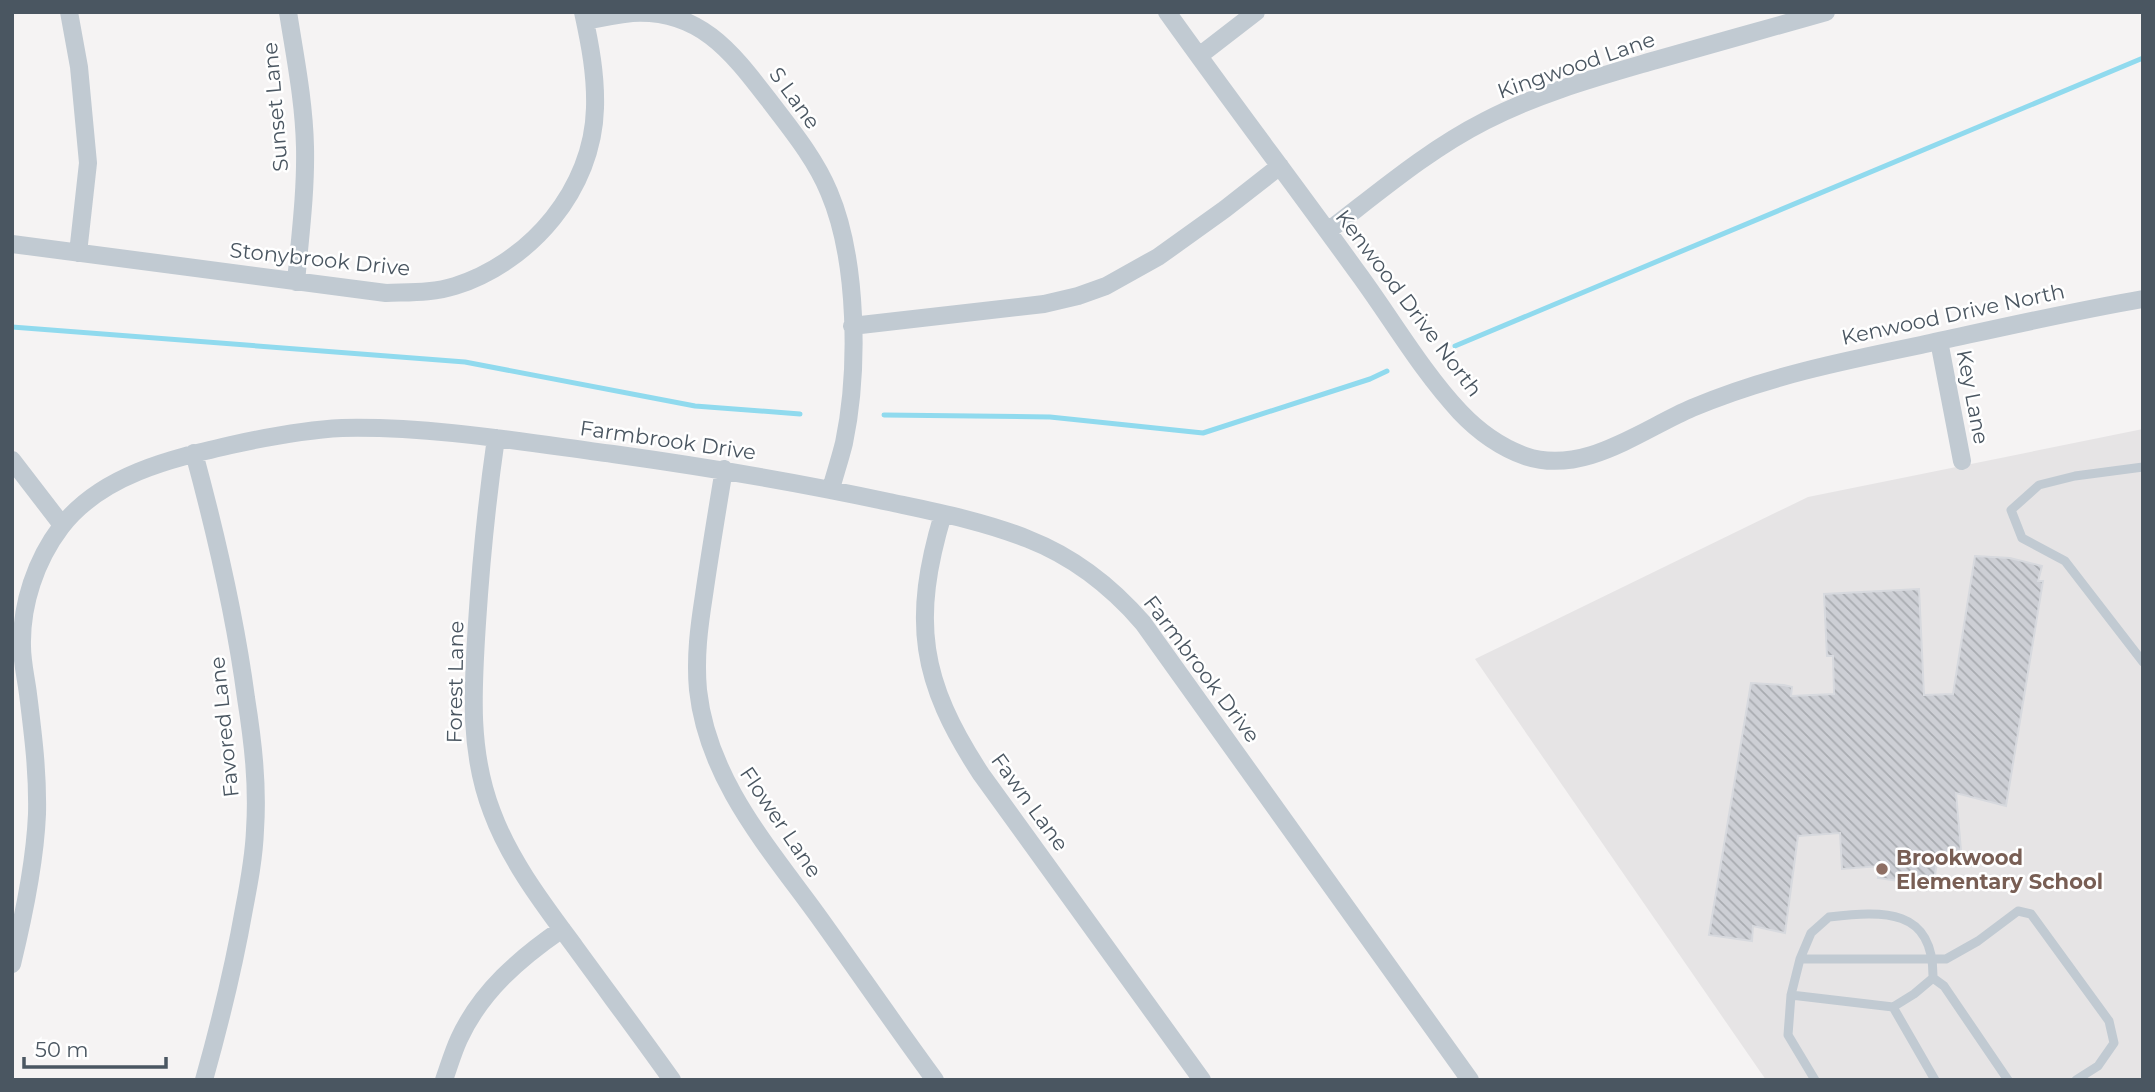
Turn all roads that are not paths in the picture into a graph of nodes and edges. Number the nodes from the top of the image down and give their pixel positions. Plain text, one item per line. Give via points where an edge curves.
1 (69, 12) edge
2 (288, 12) edge
3 (1167, 12) edge
4 (1256, 12) edge
5 (1826, 12) edge
6 (584, 17) edge
7 (1199, 56) junction
8 (1280, 166) junction
9 (1328, 231) junction
10 (12, 244) edge
11 (78, 253) junction
12 (296, 282) junction
13 (2143, 299) edge
14 (852, 326) junction
15 (1938, 341) junction
16 (496, 438) junction
17 (194, 453) junction
18 (12, 460) edge
19 (1962, 461) dead end
20 (2143, 467) edge
21 (724, 469) junction
22 (831, 489) junction
23 (943, 514) junction
24 (62, 526) junction
25 (2143, 662) edge
26 (562, 929) junction
27 (1800, 959) junction
28 (1934, 959) junction
29 (12, 964) edge
30 (1933, 978) junction
31 (1791, 995) junction
32 (1893, 1007) junction
33 (204, 1080) edge
34 (444, 1080) edge
35 (671, 1080) edge
36 (935, 1080) edge
37 (1202, 1080) edge
38 (1470, 1080) edge
39 (1815, 1080) edge
40 (1935, 1080) edge
41 (2008, 1080) edge
42 (2076, 1080) edge

1 - 11 street via 88,163
2 - 12 street, Sunset Lane via 305,143
3 - 7 street, Kenwood Drive North
4 - 7 street
5 - 9 street, Kingwood Lane via 1540,96 1447,142
6 - 12 street, Stonybrook Drive via 594,78 590,142 572,189 536,238 487,273 427,292 386,293
6 - 14 street, S Lane via 656,13 677,17 716,39 739,61 792,130 829,191 847,253
7 - 8 street, Kenwood Drive North
8 - 9 street, Kenwood Drive North
8 - 14 street via 1158,257 1106,286 1044,304
9 - 15 street, Kenwood Drive North via 1432,379 1461,412 1507,449 1546,461 1603,450 1689,409 1787,374
10 - 11 street, Stonybrook Drive
11 - 12 street, Stonybrook Drive
13 - 15 street, Kenwood Drive North
14 - 22 street, S Lane via 849,410
15 - 19 street, Key Lane
16 - 17 street, Farmbrook Drive via 337,429
16 - 21 street, Farmbrook Drive
16 - 26 street, Forest Lane via 479,592 473,699 476,752 489,803 508,847
17 - 24 street, Farmbrook Drive via 128,476 96,494
17 - 33 street, Favored Lane via 239,648 256,788 247,894
18 - 24 street
20 - 25 lane via 2039,485 2011,510 2022,538 2065,561
21 - 22 street, Farmbrook Drive
21 - 36 street, Flower Lane via 696,662 698,691 716,761 767,848
22 - 23 street, Farmbrook Drive
23 - 37 street, Fawn Lane via 925,600 928,662 945,712 981,774
23 - 38 street, Farmbrook Drive via 986,524 1065,556 1121,598 1198,698
24 - 29 street, Farmbrook Drive via 40,562 23,620 37,816
26 - 34 street via 523,957 486,995 467,1022
26 - 35 street, Forest Lane
27 - 28 lane
27 - 28 lane via 1811,933 1829,917 1892,914 1920,928
27 - 31 lane
28 - 30 lane
28 - 42 lane via 1946,959 1978,941 2018,911 2031,914 2109,1021 2114,1043 2098,1066
30 - 32 lane
30 - 41 lane via 1944,986
31 - 32 lane
31 - 39 lane via 1788,1035
32 - 40 lane

